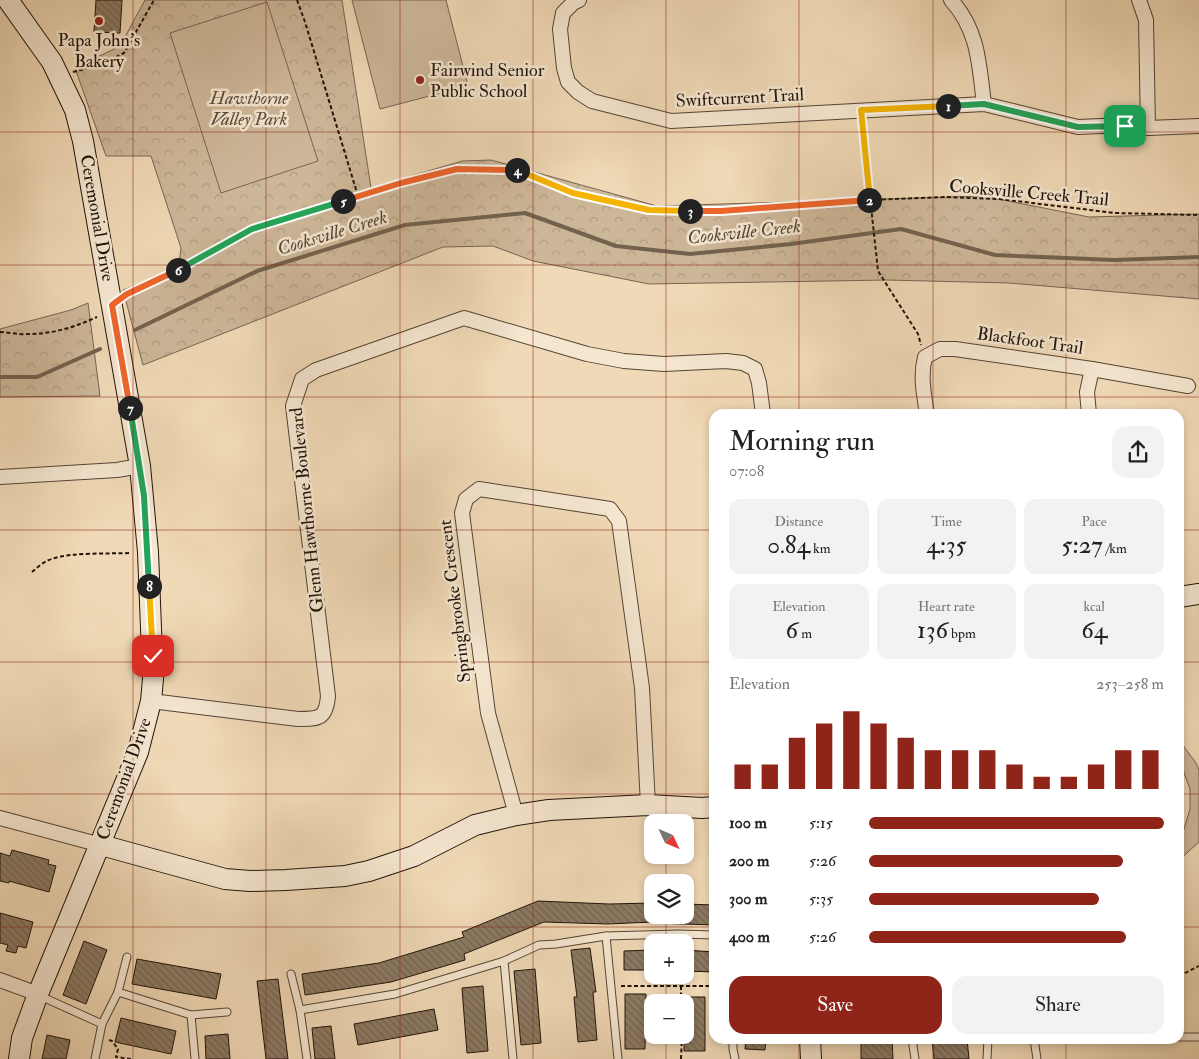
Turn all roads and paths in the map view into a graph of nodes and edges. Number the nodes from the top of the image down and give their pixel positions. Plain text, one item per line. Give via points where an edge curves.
1 (8, 0) edge
2 (154, 0) edge
3 (297, 0) edge
4 (579, 0) edge
5 (951, 0) edge
6 (1139, 0) edge
7 (59, 76) junction
8 (984, 104) junction
9 (861, 110) junction
10 (1199, 126) edge
11 (1148, 128) junction
12 (358, 196) junction
13 (870, 200) junction
14 (1199, 215) edge
15 (112, 305) junction
16 (0, 332) edge
17 (925, 357) junction
18 (1092, 369) junction
19 (1188, 386) dead end
20 (762, 409) edge
21 (926, 409) edge
22 (1089, 409) edge
23 (140, 466) junction
24 (0, 477) edge
25 (130, 553) dead end
26 (32, 572) dead end
27 (1199, 594) edge
28 (1184, 596) edge
29 (151, 701) junction
30 (648, 805) junction
31 (709, 807) edge
32 (516, 815) junction
33 (0, 818) edge
34 (101, 846) junction
35 (709, 935) edge
36 (606, 936) junction
37 (127, 956) dead end
38 (504, 962) junction
39 (1199, 966) edge
40 (290, 974) dead end
41 (1184, 974) edge
42 (0, 980) edge
43 (610, 986) junction
44 (681, 986) junction
45 (709, 986) edge
46 (118, 992) junction
47 (38, 994) junction
48 (681, 994) edge
49 (300, 1010) junction
50 (227, 1012) dead end
51 (191, 1015) junction
52 (102, 1024) junction
53 (99, 1037) junction
54 (1199, 1037) edge
55 (1184, 1038) edge
56 (682, 1044) edge
57 (733, 1044) edge
58 (810, 1044) edge
59 (912, 1044) edge
60 (988, 1044) edge
61 (1035, 1044) edge
62 (19, 1059) edge
63 (95, 1059) edge
64 (131, 1059) edge
65 (196, 1059) edge
66 (307, 1059) edge
67 (513, 1059) edge
68 (618, 1059) edge
69 (681, 1059) edge
70 (735, 1059) edge
71 (811, 1059) edge
72 (914, 1059) edge
73 (987, 1059) edge
74 (1037, 1059) edge

1 - 7 street, Ceremonial Drive
2 - 7 path via 124,53 102,64
3 - 12 path
4 - 9 street, Swiftcurrent Trail via 563,13 560,28 564,68 568,82 592,101 671,121
5 - 8 street via 970,27 978,50
6 - 11 street via 1146,20
7 - 15 street, Ceremonial Drive via 75,110 83,141
8 - 9 street, Swiftcurrent Trail
8 - 11 street, Swiftcurrent Trail via 1078,127
9 - 13 path
10 - 11 street, Swiftcurrent Trail
12 - 13 path, Cooksville Creek Trail via 457,169 491,169 517,170 573,193 649,210 721,211
12 - 15 path, Cooksville Creek Trail via 252,229 127,294
13 - 14 path, Cooksville Creek Trail via 946,196 1114,213
13 - 17 path via 878,271 918,334
15 - 16 path, Cooksville Creek Trail via 97,317 74,327 26,335
15 - 23 street, Ceremonial Drive
17 - 18 street, Blackfoot Trail via 940,349 955,349
17 - 21 street via 922,379
18 - 19 street, Blackfoot Trail
18 - 22 street via 1087,392
20 - 29 street, Glenn Hawthorne Boulevard via 755,369 744,363 664,364 615,359 587,354 464,318 316,370 302,379 294,406 328,696 327,710 320,716 298,719
23 - 24 street
23 - 29 street, Ceremonial Drive via 153,656
25 - 26 path via 52,558
27 - 28 street
29 - 34 street, Ceremonial Drive via 138,752
30 - 31 street
30 - 32 street
30 - 32 street, Springbrooke Crescent via 642,688 619,520 610,509 479,489 466,499 462,513 488,713
32 - 34 street via 475,825 414,856 345,876 250,881 225,879
33 - 34 street
34 - 47 street, Ceremonial Drive
35 - 36 lane
36 - 38 lane via 539,945
36 - 43 lane
37 - 46 lane
38 - 49 lane via 395,994
38 - 67 lane
39 - 41 path
40 - 49 lane
42 - 47 street
43 - 44 path
43 - 68 lane
44 - 45 path
44 - 48 path
46 - 51 lane
46 - 52 lane
47 - 52 lane
47 - 62 street, Ceremonial Drive via 22,1038
49 - 66 lane
50 - 51 lane
51 - 65 lane
52 - 53 lane
53 - 63 lane
53 - 64 path via 112,1041 118,1049 116,1057
54 - 55 lane
56 - 69 path
57 - 70 lane
58 - 71 street
59 - 72 lane
60 - 73 lane
61 - 74 lane

